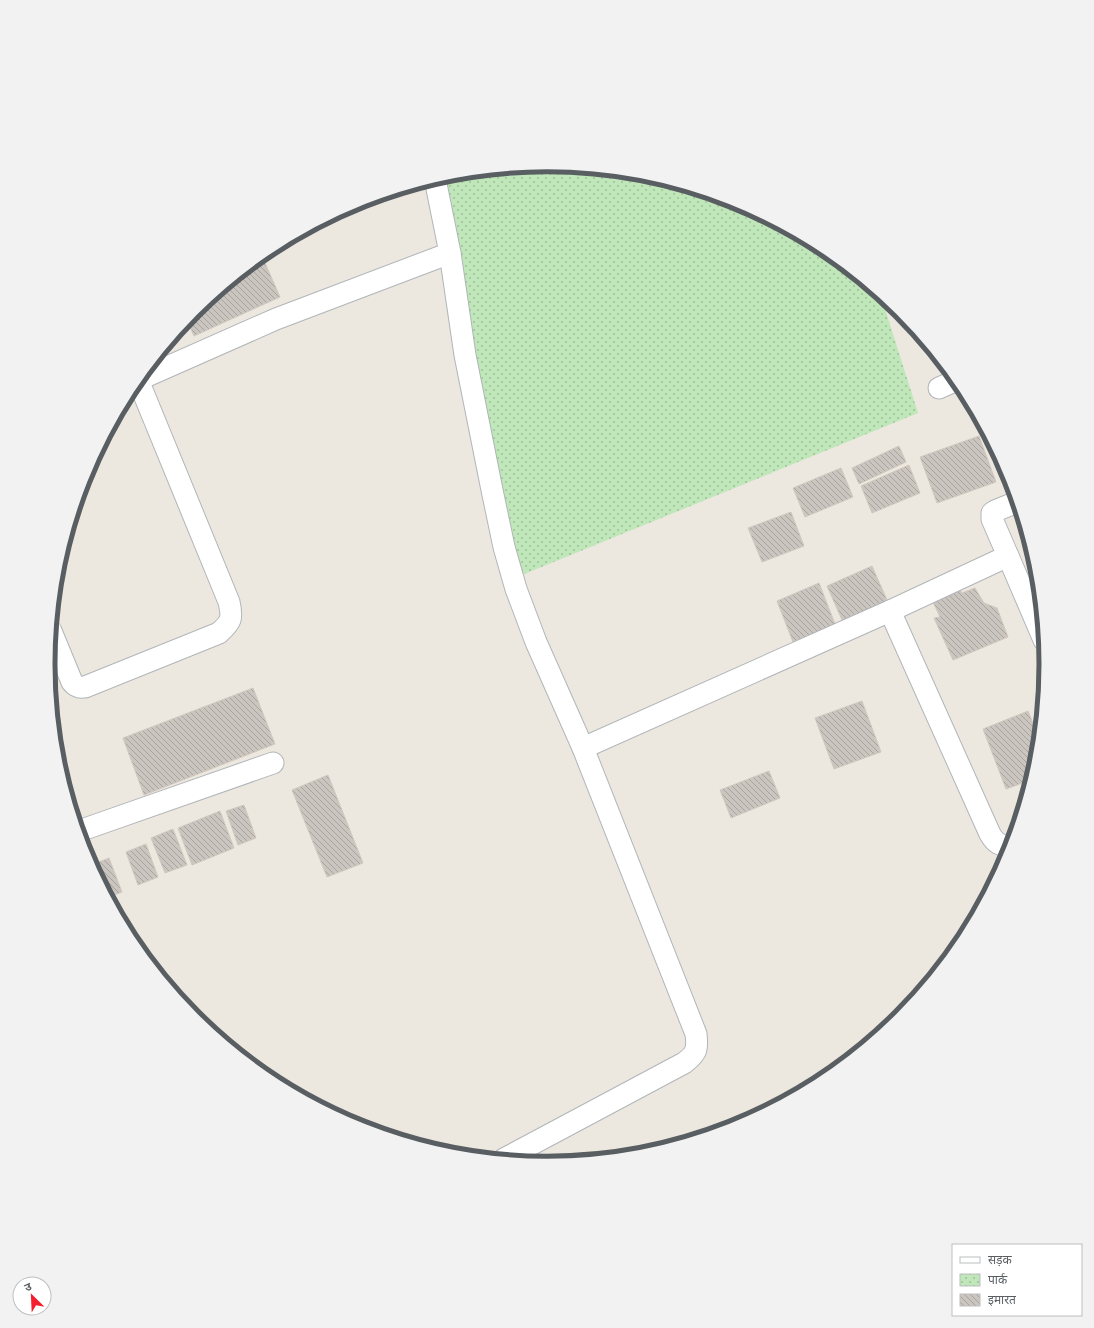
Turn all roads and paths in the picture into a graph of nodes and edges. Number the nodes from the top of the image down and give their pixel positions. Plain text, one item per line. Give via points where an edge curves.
1 (436, 185) edge
2 (450, 253) junction
3 (149, 375) edge
4 (141, 387) edge
5 (1012, 504) edge
6 (1008, 556) junction
7 (890, 611) junction
8 (1037, 624) edge
9 (56, 642) edge
10 (583, 748) junction
11 (272, 763) dead end
12 (84, 829) edge
13 (1004, 845) edge
14 (512, 1155) edge

1 - 2 street
2 - 3 street via 276,319
2 - 10 street via 465,355 504,547 516,589 534,635
4 - 9 street via 232,614 228,625 219,633 79,688 72,682
5 - 6 street via 992,513
6 - 7 street
6 - 8 street
7 - 10 street
7 - 13 street via 990,834 999,845
10 - 14 street via 696,1034 698,1046 693,1056 684,1063
11 - 12 street

